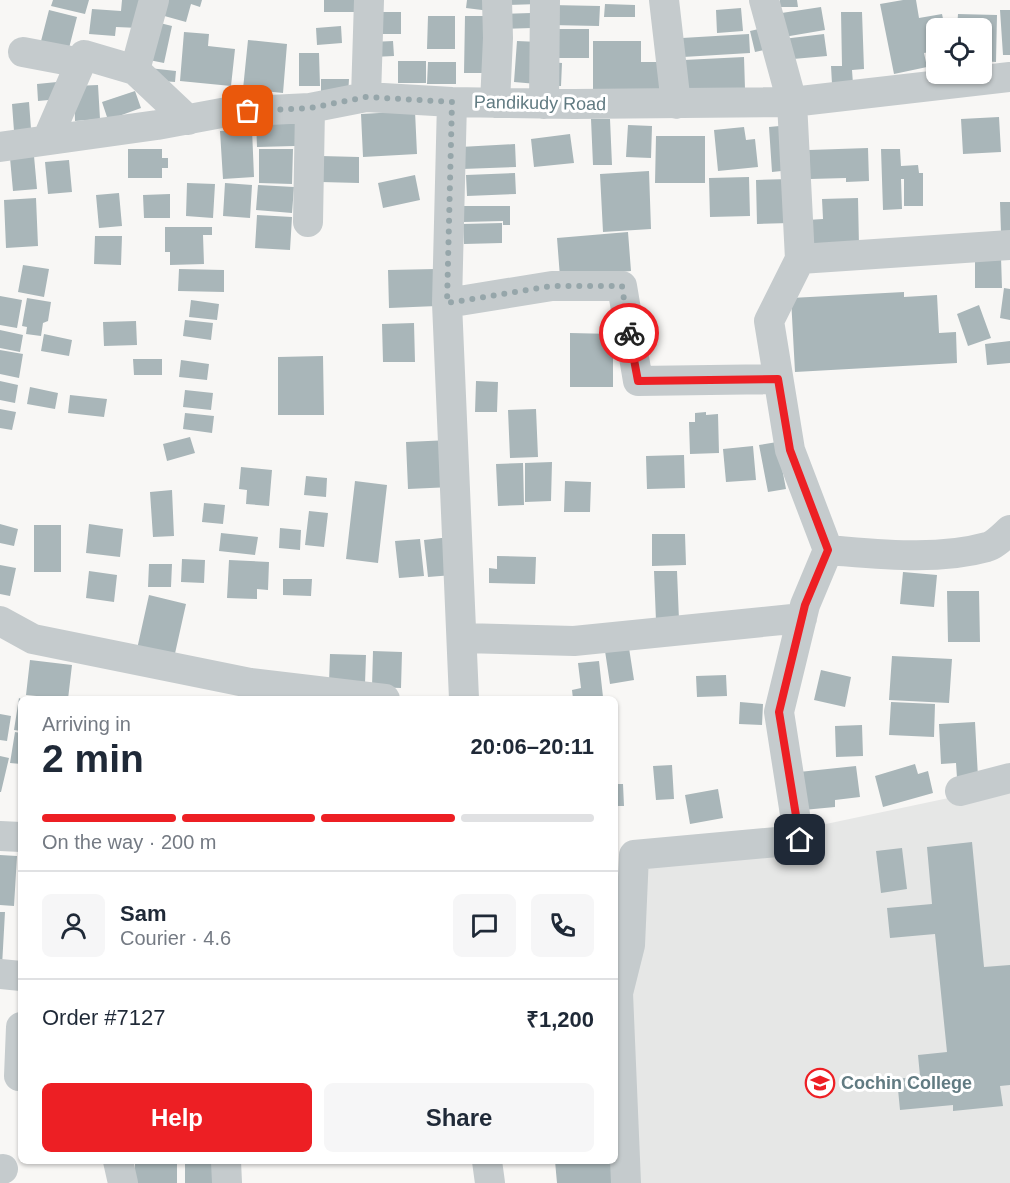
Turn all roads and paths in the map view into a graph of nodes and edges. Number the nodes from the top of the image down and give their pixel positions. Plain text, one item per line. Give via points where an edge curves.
1 (154, 0) edge
2 (369, 0) edge
3 (497, 0) edge
4 (545, 0) edge
5 (664, 0) edge
6 (764, 0) edge
7 (23, 52) dead end
8 (81, 63) junction
9 (135, 70) junction
10 (1010, 77) edge
11 (366, 97) junction
12 (452, 102) junction
13 (792, 102) junction
14 (495, 103) junction
15 (544, 104) junction
16 (676, 104) junction
17 (310, 108) junction
18 (188, 120) junction
19 (47, 140) junction
20 (0, 147) edge
21 (308, 222) dead end
22 (1010, 244) edge
23 (800, 259) junction
24 (447, 303) junction
25 (778, 379) junction
26 (1010, 530) edge
27 (828, 550) junction
28 (802, 618) junction
29 (0, 621) edge
30 (463, 638) junction
31 (249, 691) edge
32 (334, 696) edge
33 (464, 696) edge
34 (1010, 778) edge
35 (960, 791) dead end
36 (0, 836) edge
37 (18, 837) edge
38 (0, 974) edge
39 (18, 976) edge
40 (119, 1164) edge
41 (226, 1164) edge
42 (487, 1164) edge
43 (123, 1183) edge
44 (227, 1183) edge
45 (490, 1183) edge
46 (626, 1183) edge

1 - 9 street
2 - 11 street
3 - 14 street
4 - 15 street
5 - 16 street
6 - 13 street
7 - 8 street
8 - 9 street via 84,55
8 - 19 street
9 - 18 street
10 - 13 street, Pandikudy Road
11 - 12 street, Pandikudy Road
11 - 17 street, Pandikudy Road
12 - 14 street, Pandikudy Road
12 - 24 street
13 - 16 street, Pandikudy Road
13 - 23 street
14 - 15 street, Pandikudy Road
15 - 16 street, Pandikudy Road
17 - 18 street, Pandikudy Road via 227,112
17 - 21 street
18 - 19 street, Pandikudy Road
19 - 20 street, Pandikudy Road
22 - 23 street
23 - 25 street via 769,321
24 - 25 street via 552,286 622,286 638,381
24 - 30 street
25 - 27 street via 790,450
26 - 27 street via 990,546 943,553
27 - 28 street
28 - 30 street via 574,642
28 - 46 street via 779,712 800,840 634,855 630,945 618,993
29 - 31 street via 33,639
30 - 33 street
31 - 32 street
34 - 35 street
36 - 37 street
38 - 39 street
40 - 43 street
41 - 44 street
42 - 45 street

